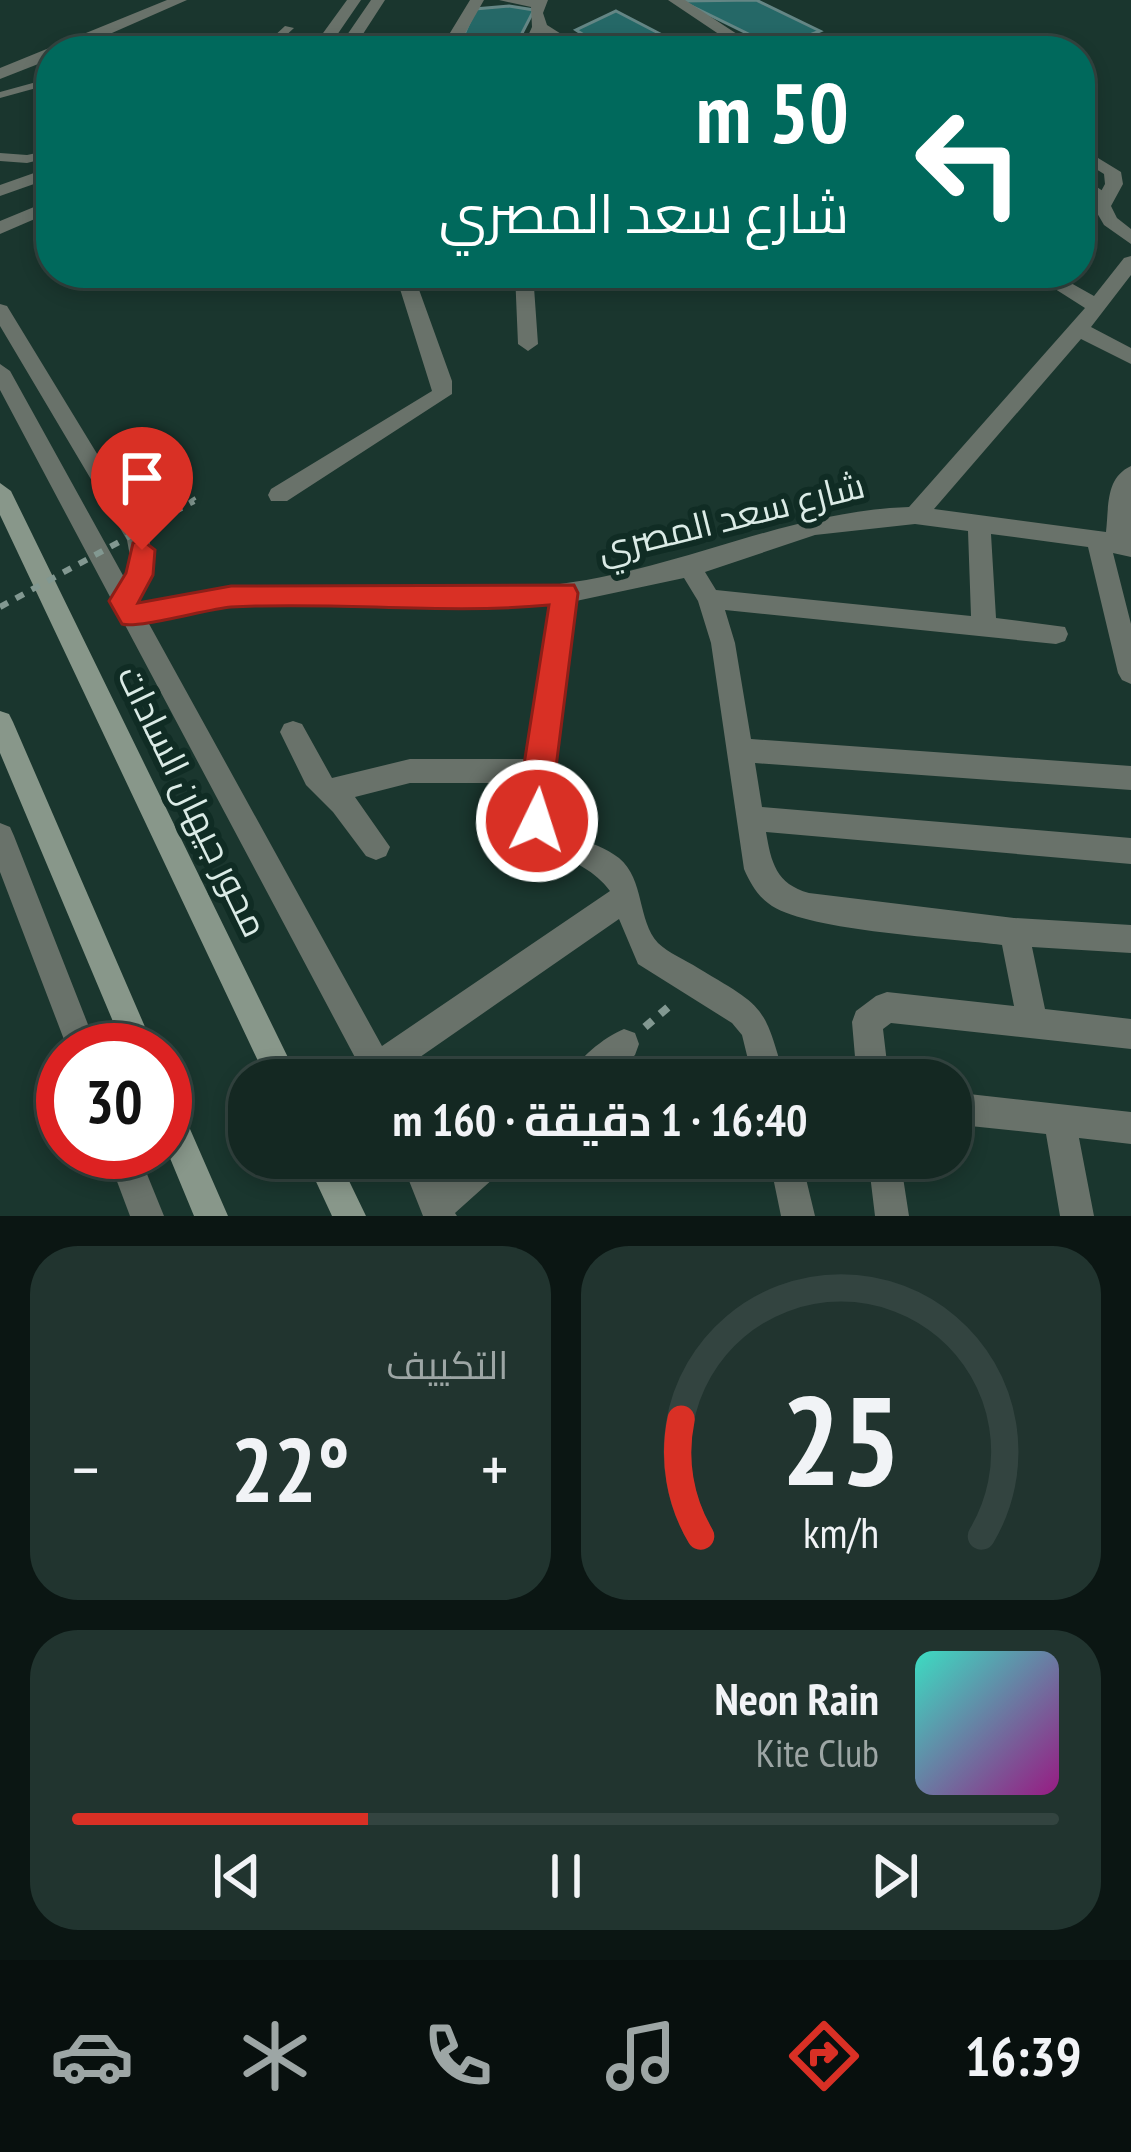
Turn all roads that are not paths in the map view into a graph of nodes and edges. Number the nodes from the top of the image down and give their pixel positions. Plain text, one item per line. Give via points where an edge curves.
1 (180, 0) edge
2 (354, 0) edge
3 (378, 0) edge
4 (477, 0) edge
5 (506, 0) edge
6 (675, 0) edge
7 (540, 2) edge
8 (540, 27) junction
9 (289, 28) dead end
10 (93, 36) edge
11 (280, 36) edge
12 (329, 36) edge
13 (354, 36) edge
14 (456, 36) edge
15 (536, 36) edge
16 (555, 36) edge
17 (731, 36) edge
18 (36, 60) edge
19 (0, 74) edge
20 (36, 85) edge
21 (0, 95) edge
22 (0, 157) edge
23 (36, 157) edge
24 (1095, 161) edge
25 (36, 178) edge
26 (0, 191) edge
27 (1095, 194) edge
28 (1104, 202) junction
29 (1095, 205) edge
30 (36, 211) edge
31 (0, 215) edge
32 (26, 215) junction
33 (0, 228) edge
34 (1131, 238) edge
35 (1131, 262) edge
36 (409, 288) edge
37 (525, 288) edge
38 (1065, 288) edge
39 (1097, 306) junction
40 (0, 310) edge
41 (1079, 329) junction
42 (529, 344) dead end
43 (1131, 357) edge
44 (0, 371) edge
45 (1131, 474) edge
46 (0, 491) edge
47 (279, 495) dead end
48 (916, 515) junction
49 (979, 524) junction
50 (1115, 544) edge
51 (690, 568) junction
52 (565, 593) junction
53 (709, 598) junction
54 (127, 608) junction
55 (984, 626) junction
56 (1056, 634) dead end
57 (1131, 673) edge
58 (0, 722) edge
59 (293, 732) dead end
60 (738, 750) junction
61 (539, 771) junction
62 (1131, 778) edge
63 (327, 792) junction
64 (748, 818) junction
65 (0, 836) edge
66 (376, 847) dead end
67 (1131, 851) edge
68 (626, 897) junction
69 (1014, 932) junction
70 (1131, 939) edge
71 (1032, 1022) junction
72 (72, 1023) edge
73 (128, 1023) edge
74 (1131, 1034) edge
75 (624, 1044) road end
76 (274, 1059) edge
77 (374, 1059) edge
78 (401, 1059) edge
79 (607, 1059) edge
80 (763, 1059) edge
81 (871, 1059) edge
82 (972, 1110) edge
83 (1059, 1119) junction
84 (1131, 1128) edge
85 (192, 1171) edge
86 (132, 1179) edge
87 (331, 1179) edge
88 (425, 1179) edge
89 (472, 1179) edge
90 (790, 1179) edge
91 (887, 1179) edge
92 (438, 1212) edge
93 (146, 1216) edge
94 (211, 1216) edge
95 (349, 1216) edge
96 (798, 1216) edge
97 (892, 1216) edge
98 (1077, 1216) edge

1 - 10 street
2 - 12 street
3 - 13 street
4 - 14 street
5 - 7 street
6 - 17 street
7 - 8 street
8 - 15 street
8 - 16 street
9 - 11 lane
18 - 19 street
20 - 21 lane
22 - 23 lane
24 - 28 street via 1112,172
25 - 26 street
27 - 28 lane
28 - 29 street
28 - 34 street via 1110,221
30 - 32 street
31 - 32 street
32 - 33 street
35 - 39 street
36 - 47 street via 442,394
37 - 42 street
38 - 39 street
39 - 41 street
40 - 54 street via 138,539 142,562
41 - 43 street
41 - 48 street
44 - 54 street
45 - 50 street via 1122,485
46 - 76 main road, محور جيهان السادات
48 - 49 street, شارع سعد المصري
48 - 51 street, شارع سعد المصري via 833,522
49 - 50 street, شارع سعد المصري
49 - 55 street
50 - 57 street
51 - 52 street, شارع سعد المصري
51 - 53 street
52 - 54 street, شارع سعد المصري via 231,596
52 - 61 street
53 - 55 street
53 - 60 street
54 - 77 street
55 - 56 street
58 - 73 main road
59 - 63 street
60 - 62 street
60 - 64 street
61 - 63 street via 410,771
61 - 68 street via 534,803 547,836 610,869
63 - 66 street
64 - 67 street
64 - 69 street via 758,869 787,902
65 - 72 street
68 - 78 street
68 - 80 street via 648,954 743,1012
69 - 70 street
69 - 71 street
71 - 74 street
71 - 81 street via 887,1007 867,1022
75 - 79 street
82 - 83 street
83 - 84 street
83 - 98 street
85 - 94 main road
86 - 93 street
87 - 95 main road
88 - 92 street
89 - 92 street
90 - 96 street
91 - 97 street

